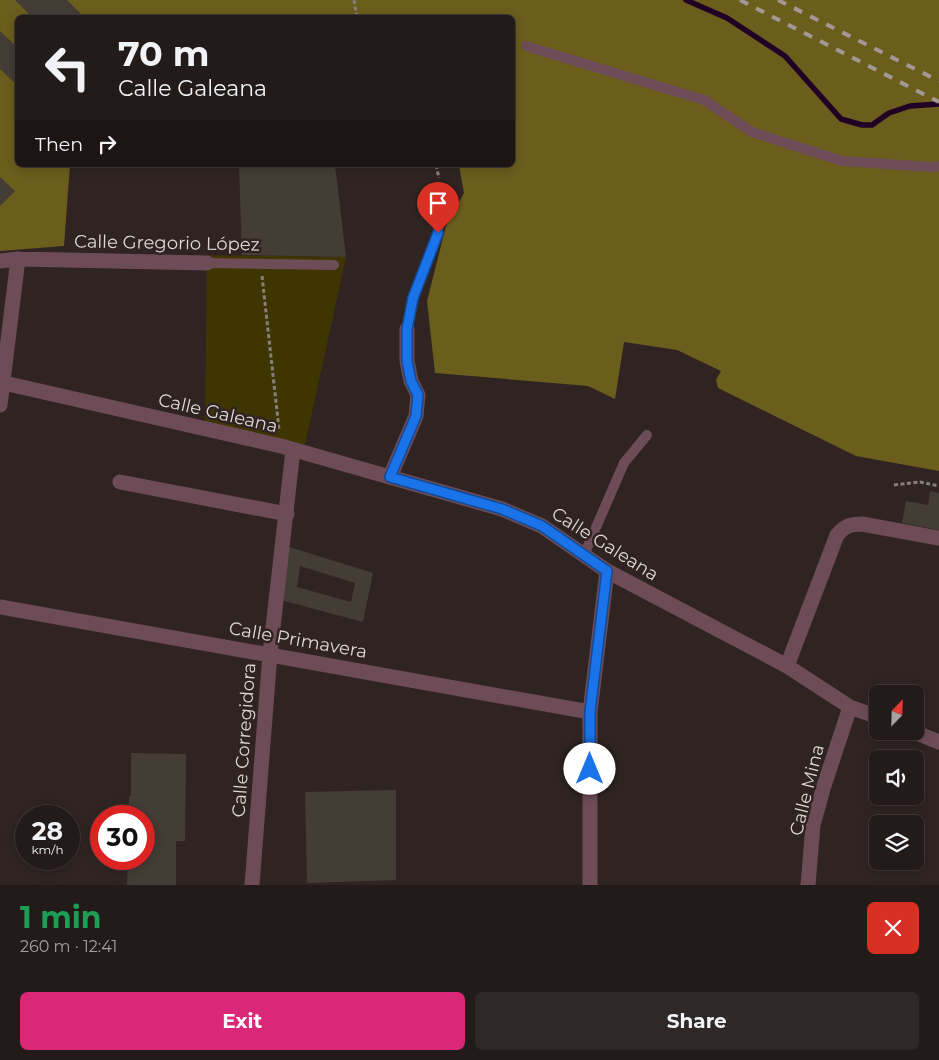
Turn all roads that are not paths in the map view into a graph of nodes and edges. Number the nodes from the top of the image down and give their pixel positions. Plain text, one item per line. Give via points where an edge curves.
1 (526, 46) dead end
2 (939, 166) edge
3 (442, 191) dead end
4 (18, 259) junction
5 (0, 261) edge
6 (207, 263) joint
7 (334, 265) dead end
8 (407, 329) joint
9 (2, 382) edge
10 (0, 405) edge
11 (647, 435) dead end
12 (287, 448) junction
13 (390, 477) junction
14 (120, 482) dead end
15 (287, 514) junction
16 (939, 538) edge
17 (584, 555) junction
18 (607, 571) junction
19 (0, 607) edge
20 (270, 654) junction
21 (787, 666) junction
22 (850, 707) junction
23 (590, 712) junction
24 (869, 714) edge
25 (924, 736) edge
26 (939, 742) edge
27 (252, 885) edge
28 (590, 885) edge
29 (808, 885) edge

1 - 2 lane via 704,100 752,132 842,161
3 - 8 lane via 438,233 413,298
4 - 5 street, Calle Gregorio López
4 - 6 street, Calle Gregorio López
4 - 9 street
6 - 7 lane, Calle Gregorio López
8 - 13 street via 407,361 418,395 416,416
9 - 10 street
9 - 12 street, Calle Galeana
11 - 17 lane via 624,463
12 - 13 street, Calle Galeana
12 - 15 street, Calle Corregidora
13 - 17 street, Calle Galeana via 502,509 542,526
14 - 15 street
15 - 20 street, Calle Corregidora
16 - 21 street via 862,524 844,527 837,535
17 - 18 street, Calle Galeana
18 - 21 street, Calle Galeana
18 - 23 street
19 - 20 street, Calle Primavera
20 - 23 street, Calle Primavera
20 - 27 street, Calle Corregidora
21 - 22 street, Calle Galeana
22 - 24 street, Calle Galeana
22 - 29 street, Calle Mina via 822,789 814,825
23 - 28 street
25 - 26 street

